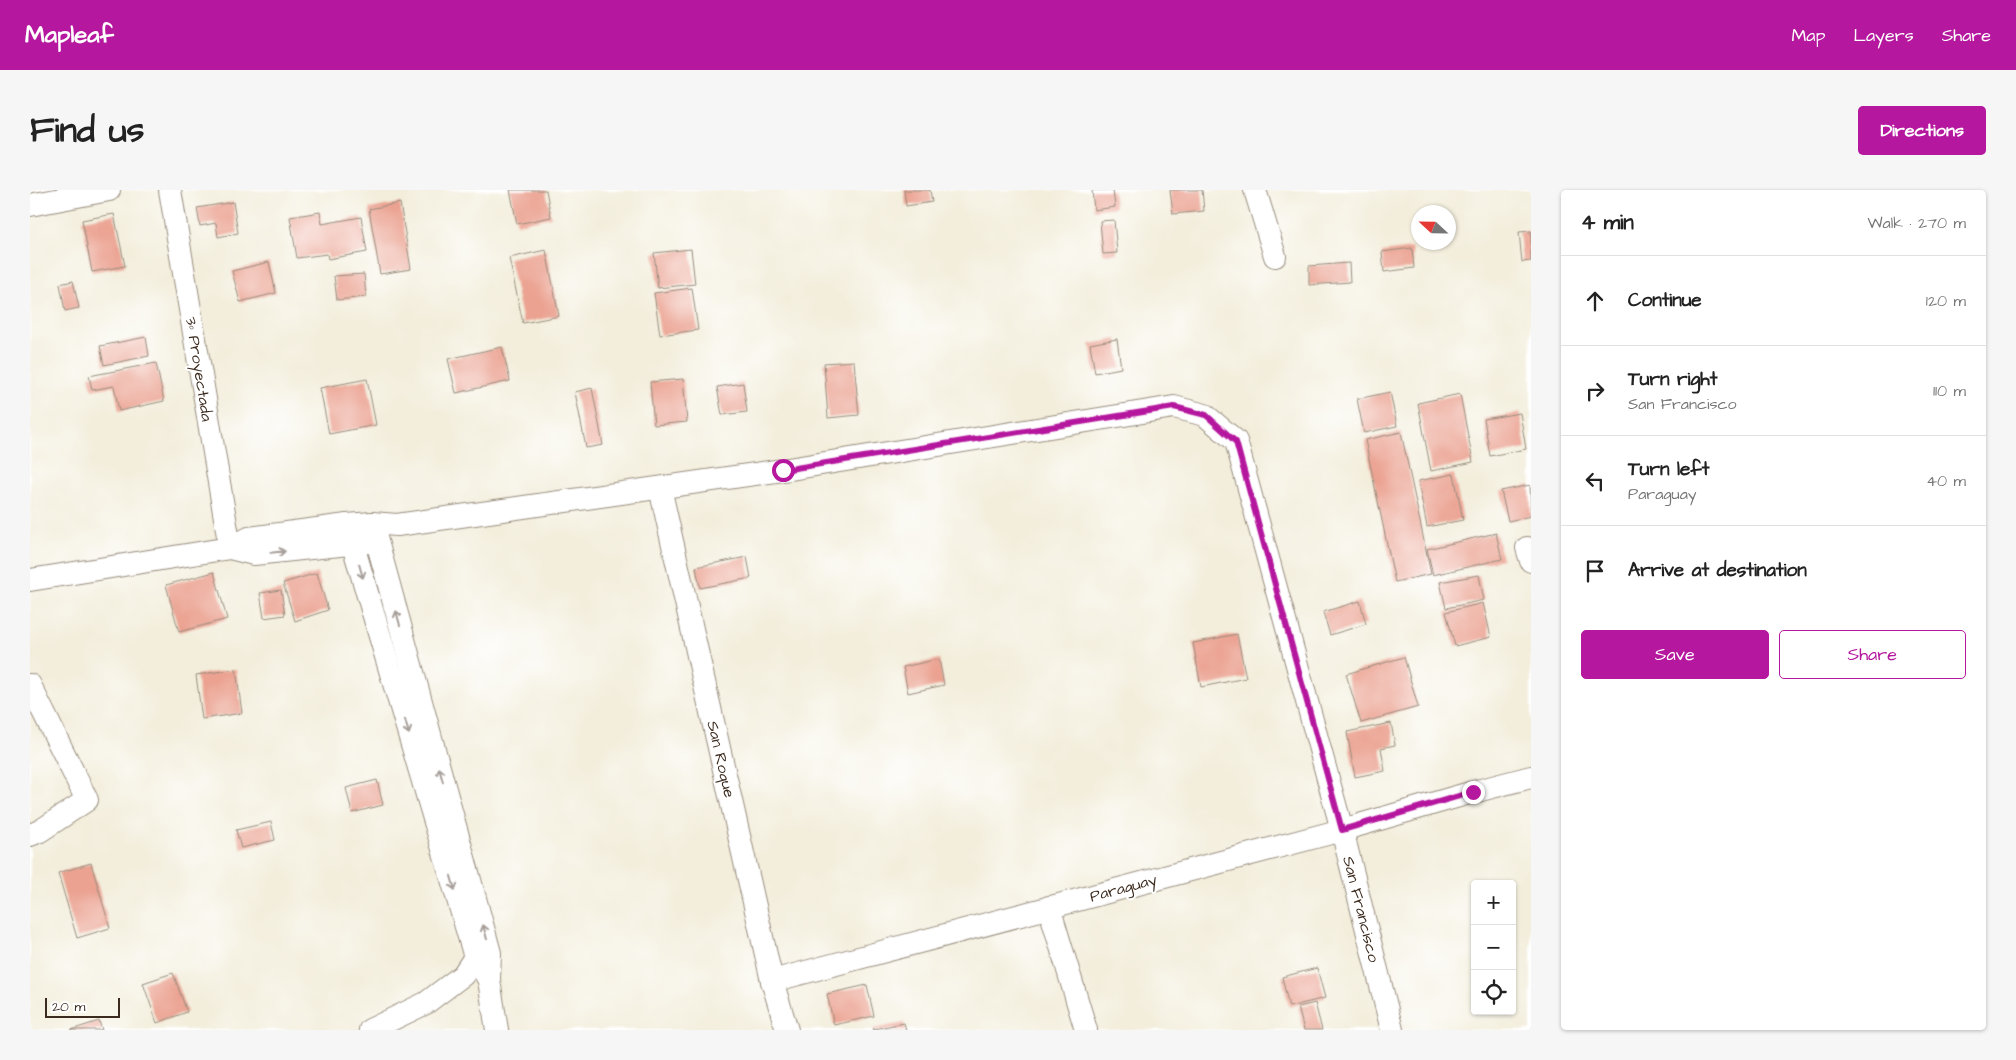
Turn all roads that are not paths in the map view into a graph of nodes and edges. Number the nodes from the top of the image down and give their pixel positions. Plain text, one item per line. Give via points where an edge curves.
1 (110, 190) edge
2 (170, 190) edge
3 (1255, 190) edge
4 (30, 205) edge
5 (1275, 256) dead end
6 (660, 488) junction
7 (374, 532) junction
8 (350, 534) junction
9 (230, 548) junction
10 (30, 580) edge
11 (30, 685) edge
12 (1531, 777) edge
13 (1342, 830) junction
14 (30, 835) edge
15 (1049, 907) junction
16 (475, 957) junction
17 (489, 980) junction
18 (772, 981) junction
19 (496, 1025) edge
20 (370, 1030) edge
21 (787, 1030) edge
22 (1086, 1030) edge
23 (1392, 1030) edge

1 - 4 street
2 - 9 street, 3º Proyectada
3 - 5 street
6 - 7 street via 397,525
6 - 13 street, San Francisco via 1174,407 1206,415 1236,442
6 - 18 street, San Roque
7 - 8 street
17 -> 7 street via 490,953
8 - 9 street via 254,554
8 -> 16 street
9 - 10 street
11 - 14 street via 87,800
12 - 13 street, Paraguay
13 - 15 street, Paraguay
13 - 23 street, San Francisco
15 - 18 street, Paraguay
15 - 22 street
16 - 17 street
16 - 20 street via 464,975 426,1003
17 - 19 street
18 - 21 street, San Roque

